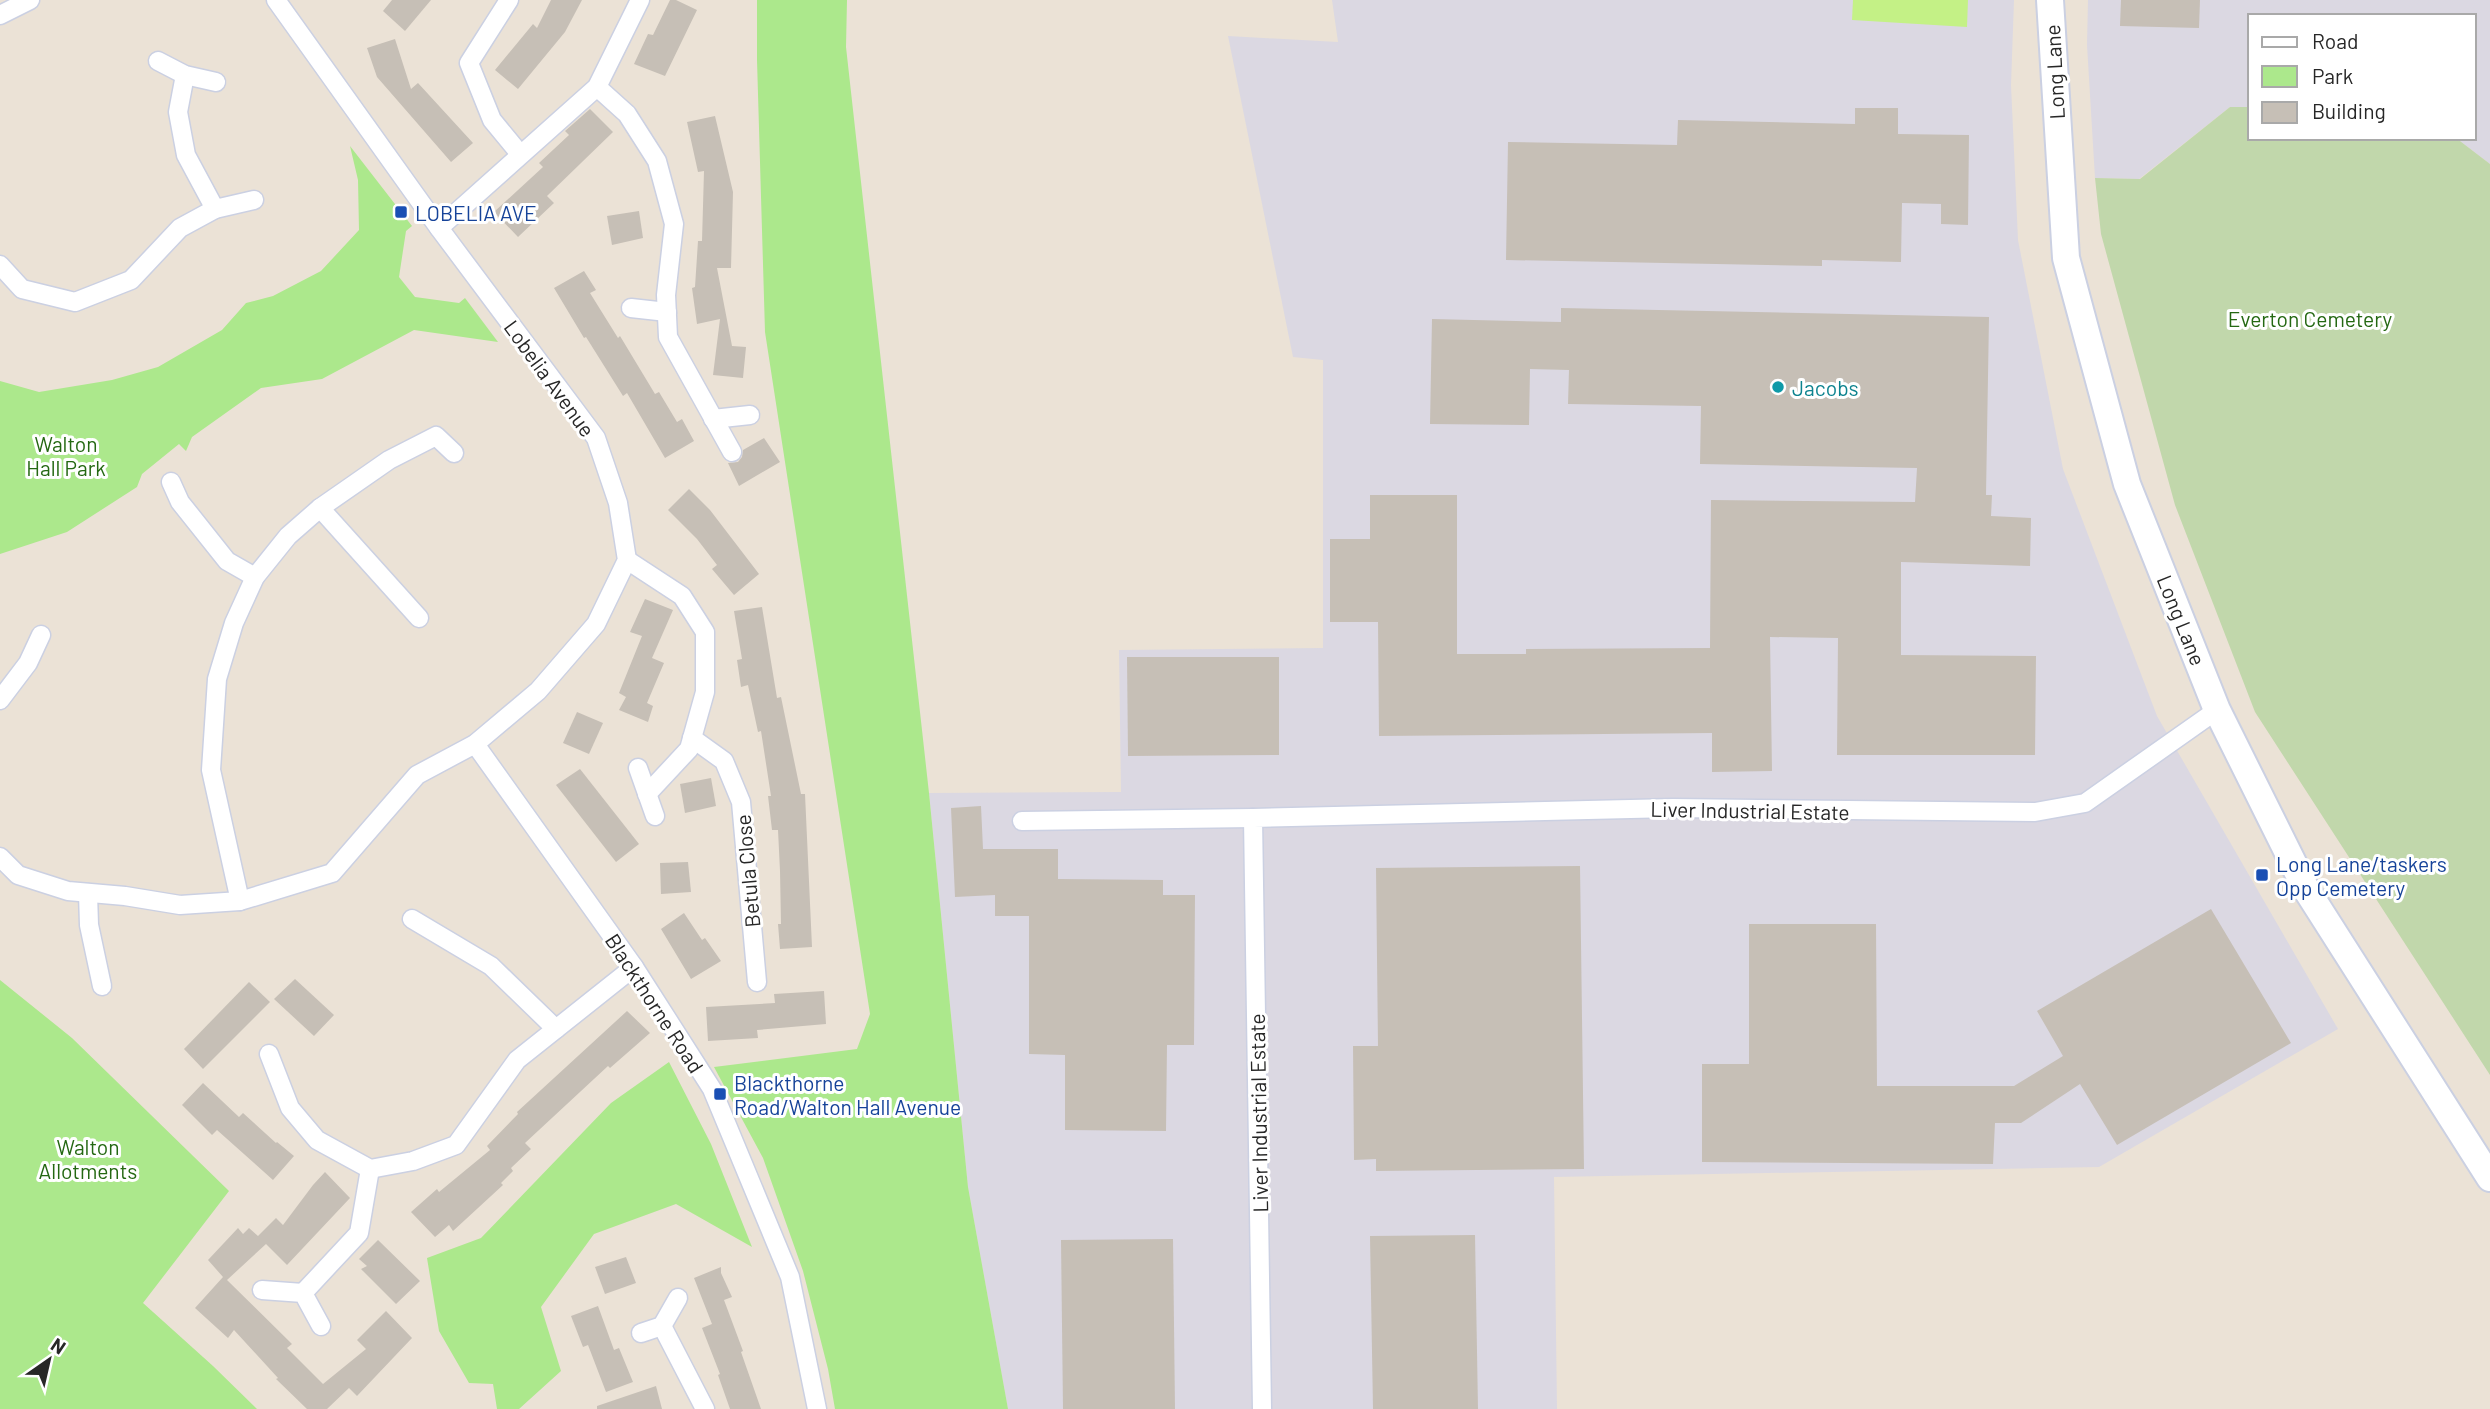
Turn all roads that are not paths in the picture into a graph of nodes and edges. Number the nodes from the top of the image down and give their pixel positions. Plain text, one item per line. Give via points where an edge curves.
1 (30, 0) edge
2 (276, 0) edge
3 (509, 0) edge
4 (640, 0) edge
5 (2050, 0) edge
6 (0, 15) edge
7 (158, 61) dead end
8 (186, 75) junction
9 (216, 82) dead end
10 (597, 87) junction
11 (520, 154) junction
12 (254, 200) dead end
13 (215, 209) junction
14 (439, 228) junction
15 (0, 265) edge
16 (631, 307) dead end
17 (667, 312) junction
18 (750, 415) dead end
19 (713, 419) junction
20 (732, 452) dead end
21 (454, 453) dead end
22 (171, 482) dead end
23 (320, 508) junction
24 (627, 560) junction
25 (255, 577) junction
26 (419, 618) dead end
27 (41, 635) dead end
28 (0, 700) edge
29 (2217, 710) junction
30 (692, 738) junction
31 (475, 744) junction
32 (638, 768) dead end
33 (647, 794) junction
34 (655, 816) dead end
35 (1254, 817) junction
36 (1022, 821) dead end
37 (0, 856) edge
38 (88, 893) junction
39 (240, 901) junction
40 (412, 919) dead end
41 (634, 967) junction
42 (757, 982) dead end
43 (102, 986) dead end
44 (556, 1029) junction
45 (269, 1054) dead end
46 (370, 1169) junction
47 (2490, 1178) edge
48 (262, 1290) dead end
49 (303, 1293) junction
50 (678, 1298) dead end
51 (321, 1326) dead end
52 (662, 1326) junction
53 (641, 1333) dead end
54 (705, 1409) edge
55 (817, 1409) edge
56 (1262, 1409) edge

1 - 6 street
2 - 14 street, Lobelia Avenue
3 - 11 street via 469,63 492,120
4 - 10 street
5 - 29 main road, Long Lane via 2066,258 2127,484
7 - 8 street
8 - 9 street
8 - 13 street via 178,112 186,155
10 - 11 street
10 - 17 street via 627,114 657,161 674,224
11 - 14 street
12 - 13 street
13 - 15 street via 180,228 131,281 75,302 22,289
14 - 24 street, Lobelia Avenue via 596,438 618,503
16 - 17 street
17 - 19 street via 668,337
18 - 19 street
19 - 20 street
21 - 23 street via 436,436 389,460
22 - 25 street via 180,502 227,561
23 - 25 street via 288,536
23 - 26 street
24 - 30 street via 682,596 705,632 705,692
24 - 31 street via 596,624 538,691
25 - 39 street via 234,623 217,679 211,770
27 - 28 street via 28,663
29 - 35 street, Liver Industrial Estate via 2085,803 2035,813 1673,808
29 - 47 main road, Long Lane via 2305,889
30 - 33 street via 689,749
30 - 42 street, Betula Close via 724,761 741,802
31 - 39 street via 417,775 332,873
31 - 41 street, Blackthorne Road
32 - 33 street
33 - 34 street
35 - 36 street, Liver Industrial Estate
35 - 56 street, Liver Industrial Estate
37 - 38 street via 18,875
38 - 39 street via 180,905
38 - 43 street via 89,925
40 - 44 street via 491,967
41 - 44 street
41 - 55 street, Blackthorne Road via 712,1089 790,1277
44 - 46 street via 517,1060 456,1145 413,1161
45 - 46 street via 290,1108 317,1140
46 - 49 street via 359,1233
48 - 49 street
49 - 51 street
50 - 52 street
52 - 53 street
52 - 54 street

